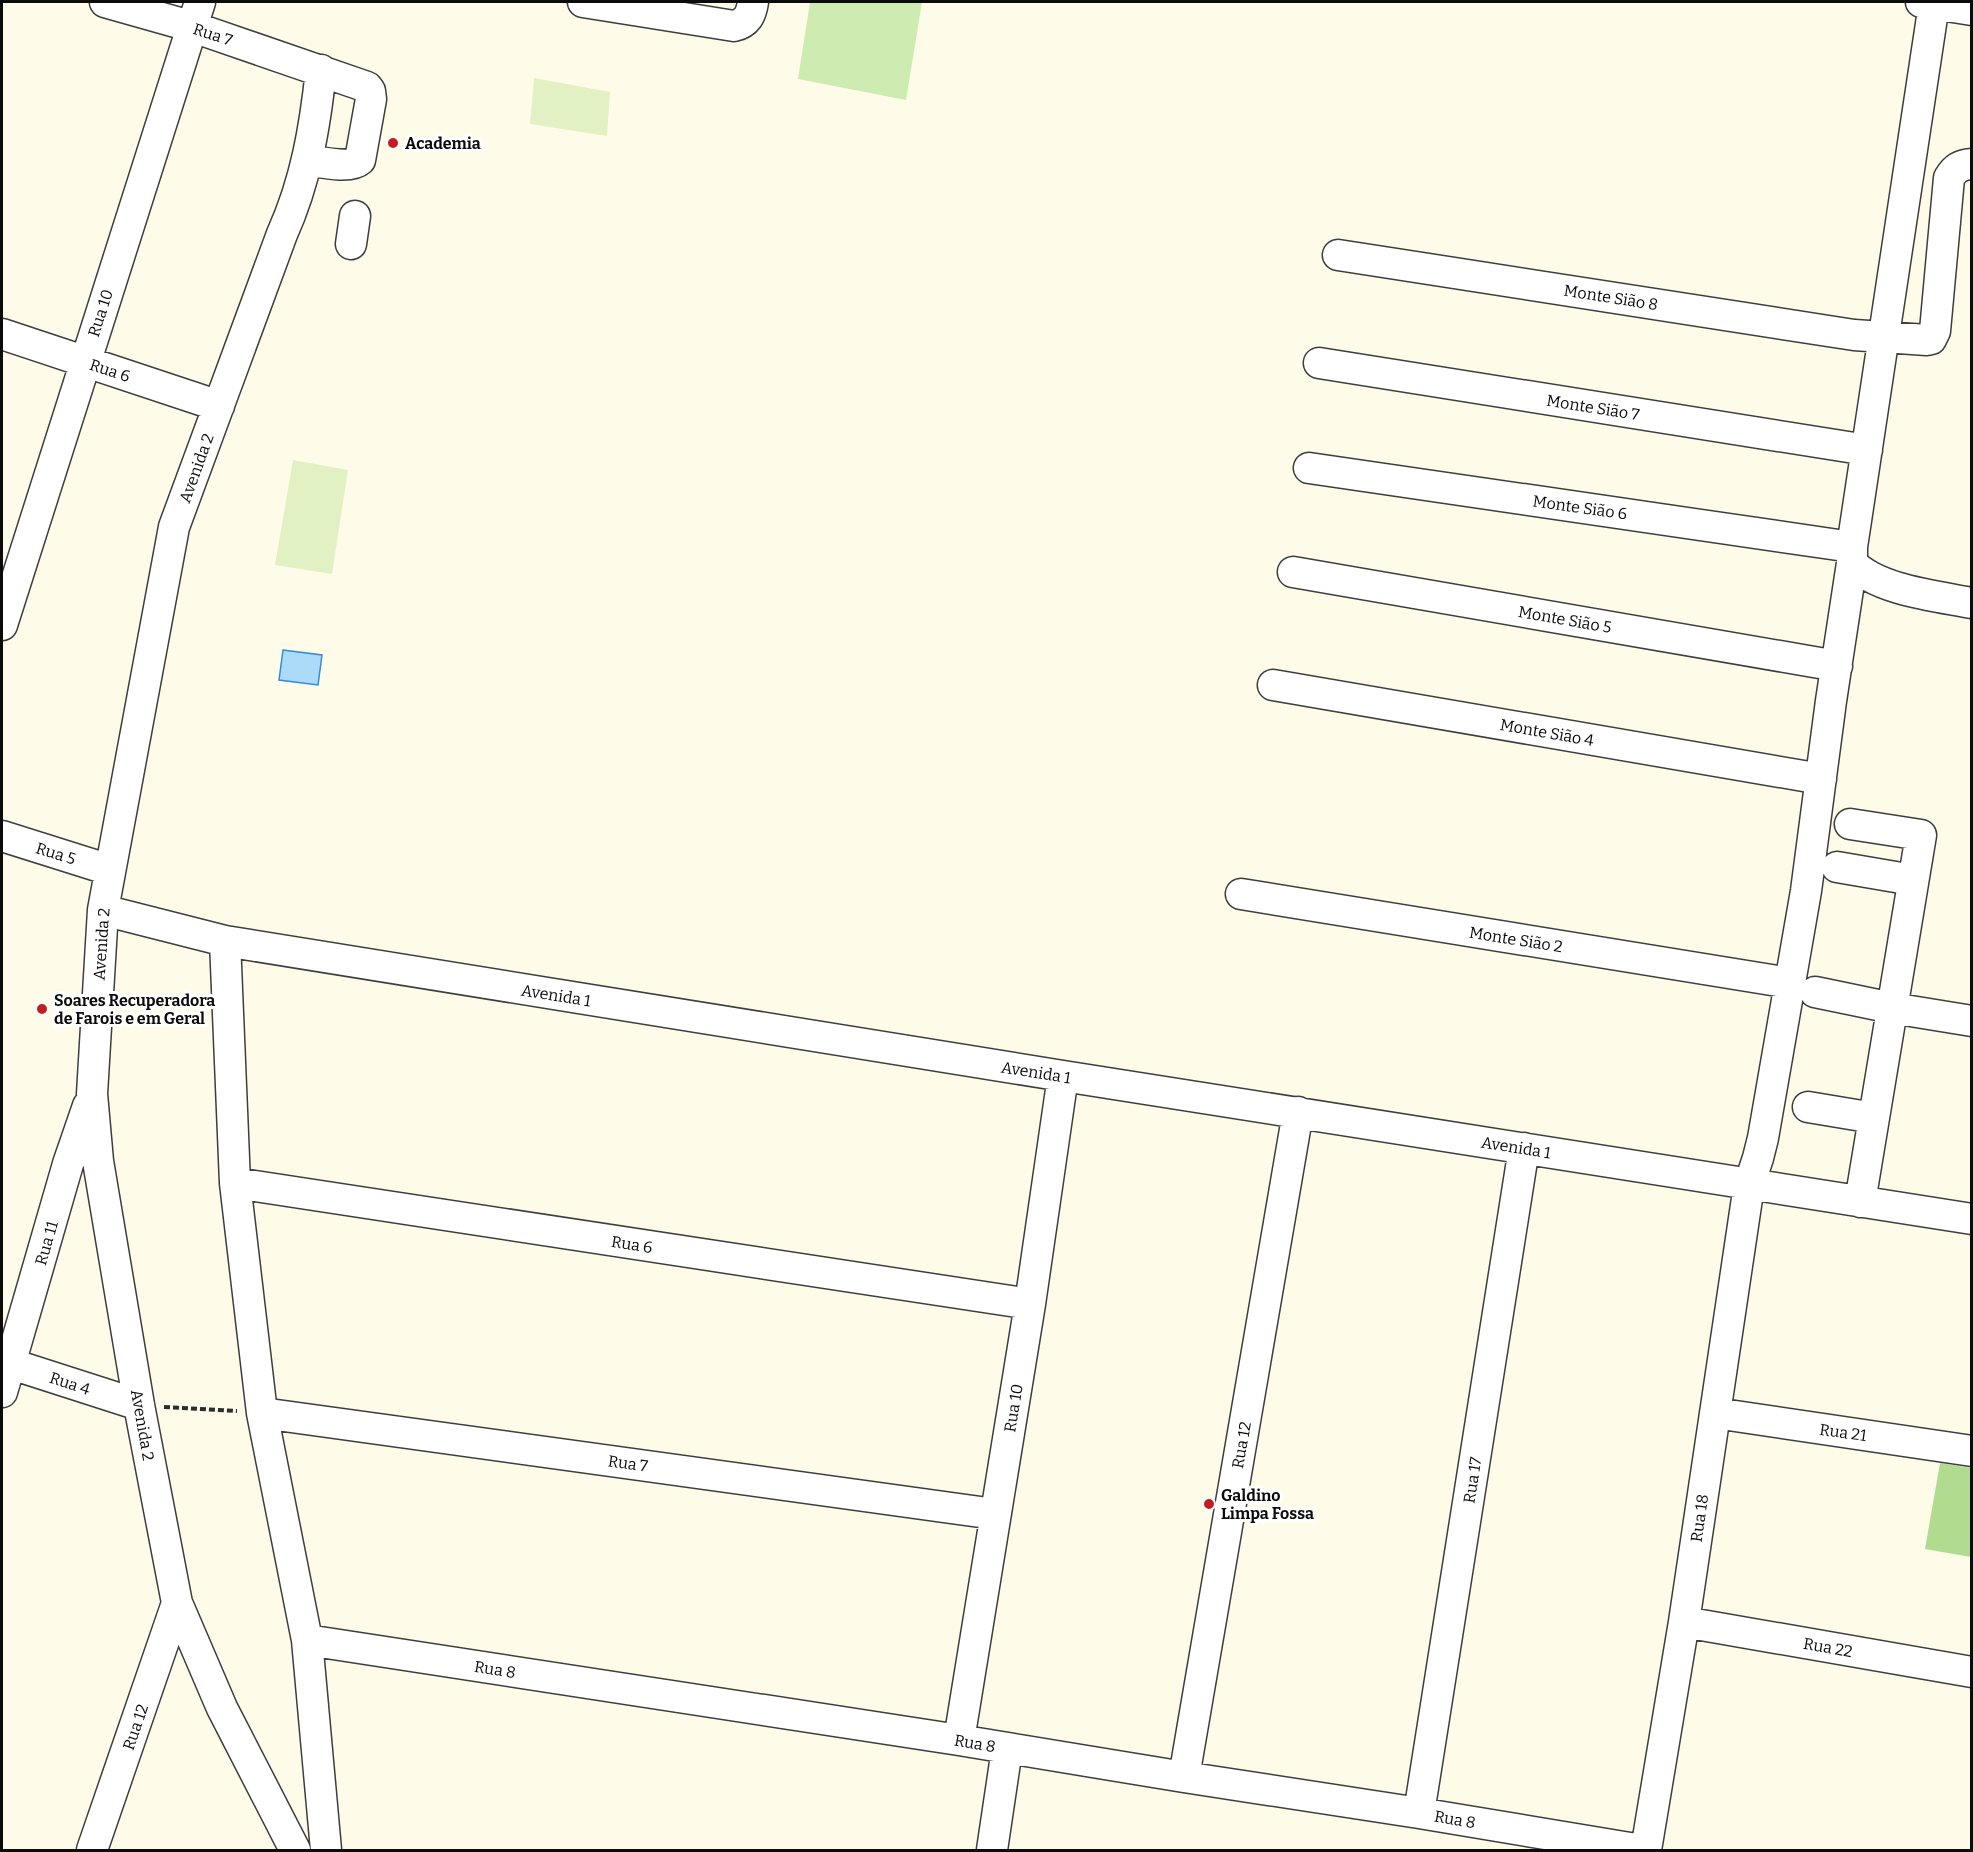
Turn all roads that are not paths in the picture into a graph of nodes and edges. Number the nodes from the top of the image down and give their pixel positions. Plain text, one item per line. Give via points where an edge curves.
1 (105, 2) edge
2 (583, 2) edge
3 (753, 2) edge
4 (1928, 3) edge
5 (1971, 10) edge
6 (195, 14) edge
7 (321, 70) junction
8 (308, 160) junction
9 (1971, 164) edge
10 (1338, 255) dead end
11 (2, 334) edge
12 (1884, 337) junction
13 (84, 362) junction
14 (1319, 363) dead end
15 (219, 406) junction
16 (1867, 450) junction
17 (1309, 468) dead end
18 (1852, 555) junction
19 (1293, 572) dead end
20 (1971, 603) edge
21 (2, 625) edge
22 (1837, 666) junction
23 (1273, 685) dead end
24 (1821, 778) junction
25 (1850, 824) dead end
26 (2, 836) edge
27 (1837, 867) dead end
28 (110, 870) junction
29 (1913, 880) junction
30 (1241, 894) dead end
31 (103, 910) junction
32 (225, 941) junction
33 (1802, 987) junction
34 (1892, 1008) junction
35 (1971, 1021) edge
36 (1063, 1076) junction
37 (92, 1094) junction
38 (1808, 1107) dead end
39 (1298, 1112) junction
40 (1874, 1118) junction
41 (1524, 1148) junction
42 (235, 1183) junction
43 (1749, 1185) junction
44 (1860, 1202) junction
45 (1971, 1219) edge
46 (1030, 1304) junction
47 (4, 1372) edge
48 (139, 1405) junction
49 (262, 1413) junction
50 (1715, 1413) junction
51 (1971, 1451) edge
52 (995, 1514) junction
53 (177, 1604) junction
54 (1684, 1622) junction
55 (307, 1640) junction
56 (1971, 1672) edge
57 (959, 1740) junction
58 (1007, 1749) junction
59 (1184, 1777) junction
60 (1419, 1813) junction
61 (1592, 1847) edge
62 (92, 1851) edge
63 (295, 1851) edge
64 (326, 1851) edge
65 (992, 1851) edge
66 (1644, 1851) edge

1 - 6 street, Rua 7
2 - 3 street via 734,26 747,19
4 - 5 street
4 - 12 street, Rua 18
6 - 7 street, Rua 7
6 - 13 street, Rua 10
7 - 8 street, Avenida 2
7 - 8 street, Rua 7 via 367,87 371,99 362,156 357,163
8 - 15 street, Avenida 2 via 295,205
9 - 12 street, Monte Sião 8 via 1954,170 1949,178 1934,335 1923,341
10 - 12 street, Monte Sião 8
11 - 13 street, Rua 6
12 - 16 street, Rua 18
13 - 15 street, Rua 6
13 - 21 street, Rua 10
14 - 16 street, Monte Sião 7
15 - 28 street, Avenida 2 via 174,527
16 - 18 street, Rua 18
17 - 18 street, Monte Sião 6
18 - 20 street via 1861,573 1885,584
18 - 22 street, Rua 18
19 - 22 street, Monte Sião 5
22 - 24 street, Rua 18
23 - 24 street, Monte Sião 4
24 - 33 street, Rua 18 via 1806,891
25 - 29 street via 1921,836
26 - 28 street, Rua 5
27 - 29 street
28 - 31 street, Avenida 2
29 - 34 street
30 - 33 street, Monte Sião 2
31 - 32 street, Avenida 1
31 - 37 street, Avenida 2
32 - 36 street, Avenida 1
32 - 42 street
33 - 34 street, Monte Sião 2
33 - 43 street, Rua 18
34 - 35 street, Monte Sião 2
34 - 40 street
36 - 39 street, Avenida 1
36 - 46 street, Rua 10
37 - 47 street, Rua 11
37 - 48 street, Avenida 2 via 98,1161
38 - 40 street
39 - 41 street, Avenida 1
39 - 59 street, Rua 12
40 - 44 street
41 - 43 street, Avenida 1
41 - 60 street, Rua 17
42 - 46 street, Rua 6
42 - 49 street
43 - 44 street, Avenida 1
43 - 50 street, Rua 18
44 - 45 street, Avenida 1
46 - 52 street, Rua 10
47 - 48 street, Rua 4
48 - 53 street, Avenida 2
49 - 52 street, Rua 7
49 - 55 street
50 - 51 street, Rua 21
50 - 54 street, Rua 18
52 - 57 street, Rua 10
53 - 62 street, Rua 12
53 - 63 street, Avenida 2 via 222,1708
54 - 56 street, Rua 22
54 - 66 street, Rua 18
55 - 57 street, Rua 8
55 - 64 street
57 - 58 street, Rua 8
58 - 59 street, Rua 8
58 - 65 street
59 - 60 street, Rua 8
60 - 61 street, Rua 8
61 - 66 street, Rua 8

